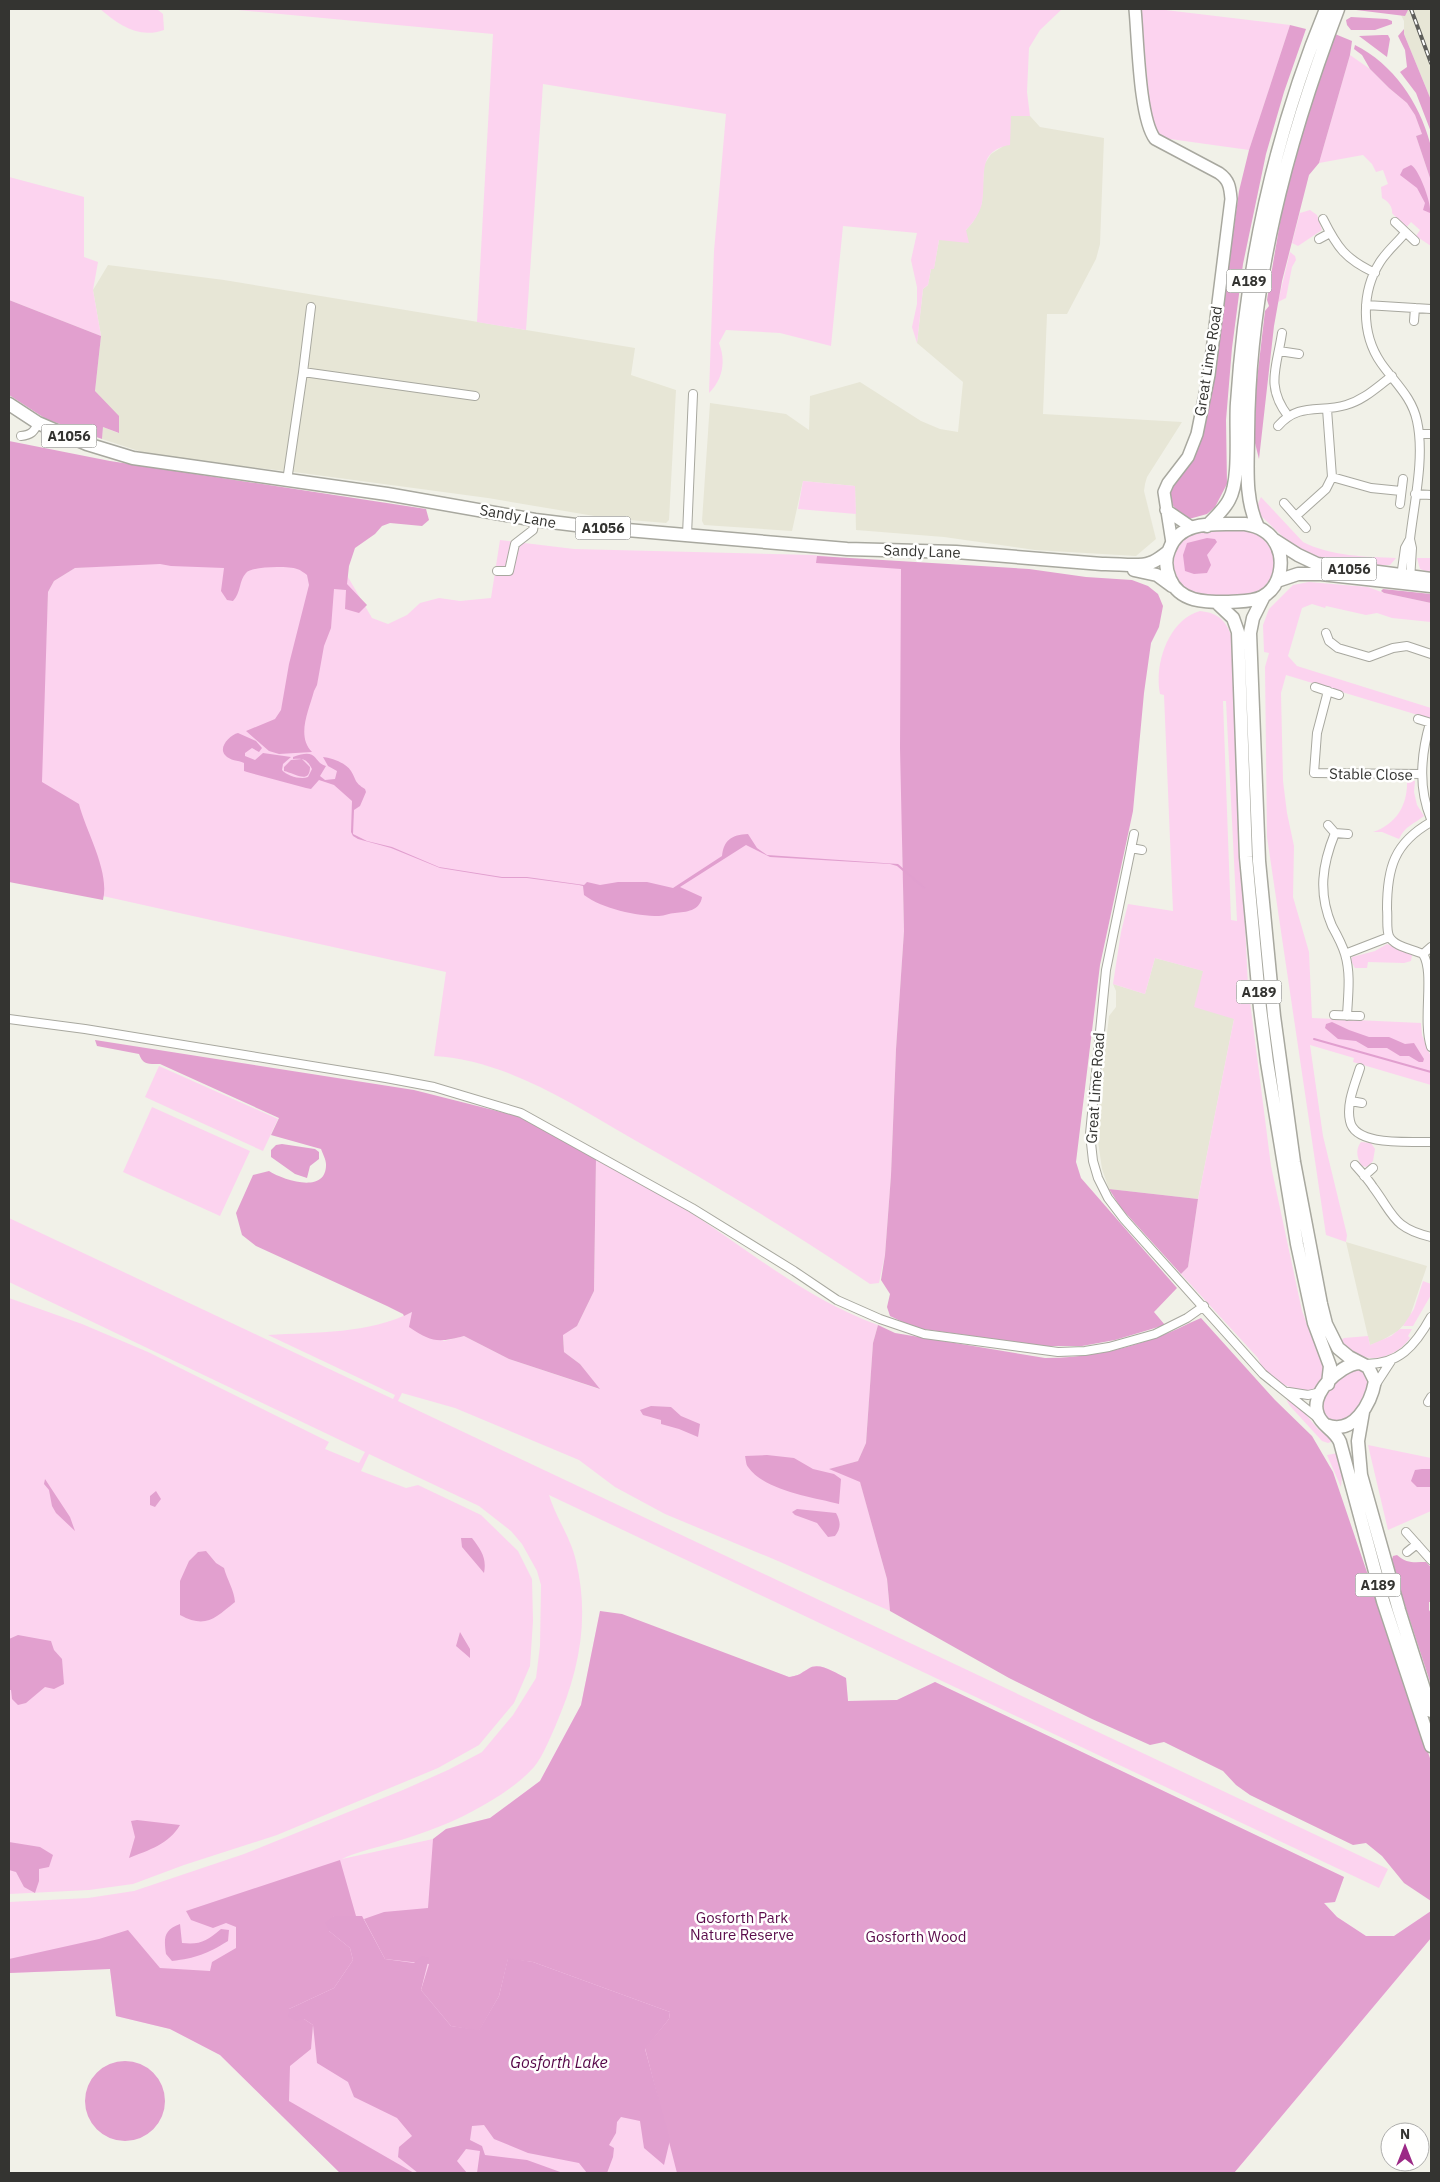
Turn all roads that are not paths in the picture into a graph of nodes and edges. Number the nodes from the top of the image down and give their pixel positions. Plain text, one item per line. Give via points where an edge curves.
1 (1135, 9) edge
2 (1326, 9) edge
3 (1338, 9) edge
4 (1320, 39) junction
5 (1323, 218) dead end
6 (1396, 222) dead end
7 (1330, 233) junction
8 (1405, 233) junction
9 (1319, 239) dead end
10 (1415, 241) dead end
11 (1375, 272) junction
12 (1366, 305) junction
13 (311, 307) dead end
14 (1414, 308) junction
15 (1431, 309) edge
16 (1414, 321) dead end
17 (1282, 333) dead end
18 (1280, 351) junction
19 (1299, 354) dead end
20 (303, 372) junction
21 (1392, 376) junction
22 (693, 394) dead end
23 (475, 396) dead end
24 (9, 404) edge
25 (1327, 409) junction
26 (1288, 416) junction
27 (38, 422) junction
28 (1278, 426) dead end
29 (1419, 434) junction
30 (1431, 434) edge
31 (21, 436) dead end
32 (1332, 477) junction
33 (1402, 479) dead end
34 (287, 481) junction
35 (1401, 491) junction
36 (1415, 494) junction
37 (1431, 495) edge
38 (1284, 503) dead end
39 (1400, 504) dead end
40 (1166, 510) junction
41 (1296, 516) junction
42 (535, 520) junction
43 (1206, 526) junction
44 (1191, 527) junction
45 (1258, 527) junction
46 (1306, 528) dead end
47 (687, 535) junction
48 (1274, 539) junction
49 (1170, 548) junction
50 (1102, 564) junction
51 (497, 571) dead end
52 (1406, 579) junction
53 (1431, 579) edge
54 (1277, 581) junction
55 (1172, 586) junction
56 (1431, 586) edge
57 (1264, 596) junction
58 (1216, 602) junction
59 (1326, 639) dead end
60 (1431, 654) edge
61 (1315, 687) dead end
62 (1328, 691) junction
63 (1339, 695) dead end
64 (1418, 719) dead end
65 (1430, 723) edge
66 (1422, 774) junction
67 (1431, 820) edge
68 (1328, 825) dead end
69 (1335, 833) junction
70 (1134, 834) dead end
71 (1348, 834) dead end
72 (1132, 848) junction
73 (1142, 850) dead end
74 (1389, 937) junction
75 (1431, 947) edge
76 (1345, 954) junction
77 (1423, 954) junction
78 (1334, 1015) dead end
79 (1347, 1016) junction
80 (1360, 1016) dead end
81 (9, 1019) edge
82 (1431, 1047) edge
83 (1360, 1068) dead end
84 (1351, 1101) junction
85 (1362, 1103) dead end
86 (1431, 1142) edge
87 (1355, 1166) dead end
88 (1373, 1168) dead end
89 (1364, 1176) junction
90 (1431, 1237) edge
91 (1204, 1306) junction
92 (1431, 1317) edge
93 (1391, 1361) junction
94 (1360, 1363) junction
95 (1324, 1388) junction
96 (1372, 1391) junction
97 (1287, 1392) junction
98 (1364, 1409) junction
99 (1324, 1423) junction
100 (1406, 1532) dead end
101 (1417, 1544) junction
102 (1407, 1552) dead end
103 (1431, 1560) edge
104 (1431, 1711) edge
105 (1431, 1746) edge

1 - 40 main road, Great Lime Road via 1149,132 1155,139 1228,179 1231,194 1208,376 1197,434 1188,457 1165,488
2 - 4 main road, A189
3 - 4 main road, A189
4 - 43 main road, A189 via 1284,125 1249,280 1239,366 1234,486 1225,507
4 - 45 main road, A189 via 1277,201 1261,282 1251,359 1248,497
5 - 7 street
6 - 8 street
7 - 9 street
7 - 11 street via 1345,255
8 - 10 street
8 - 11 street
11 - 12 street
12 - 14 street
12 - 21 street via 1371,342
13 - 20 street
14 - 15 street
14 - 16 street
17 - 18 street
18 - 19 street
18 - 26 street via 1274,392
20 - 23 street
20 - 34 street
21 - 25 street via 1362,398
21 - 29 street via 1410,401
22 - 47 street
24 - 27 main road, Sandy Lane / A1056
25 - 26 street via 1304,410
25 - 32 street
26 - 28 street
27 - 31 street via 34,432
27 - 34 main road, Sandy Lane / A1056 via 87,444 133,458
29 - 30 street
29 - 36 street
32 - 35 street via 1371,488
32 - 41 street via 1326,489
33 - 35 street
34 - 42 main road, Sandy Lane / A1056 via 445,503
35 - 39 street
36 - 37 street
36 - 52 street via 1410,539 1405,548
38 - 41 street
40 - 44 main road
40 - 49 main road, Great Lime Road
41 - 46 street
42 - 47 main road, Sandy Lane / A1056
42 - 51 street via 533,530 515,544 509,571
43 - 44 main road
43 - 45 main road via 1245,524
44 - 49 main road via 1178,535
45 - 48 main road
47 - 50 main road, Sandy Lane / A1056 via 847,549 956,552
48 - 52 main road, A1056 via 1316,564
48 - 54 main road via 1281,561
49 - 50 main road, Sandy Lane / A1056 via 1144,565
49 - 55 main road via 1166,568
50 - 55 main road, Sandy Lane / A1056 via 1149,572
52 - 53 main road, A1056
52 - 54 main road, A1056 via 1298,574
52 - 56 main road, A1056
54 - 57 main road, A189
55 - 58 main road via 1188,598
57 - 58 main road
57 - 94 main road, A189 via 1253,618 1250,635 1258,852 1274,1016 1293,1154 1321,1304 1334,1342 1343,1353
58 - 95 main road, A189 via 1233,618 1238,632 1246,857 1260,1008 1301,1263 1314,1323 1330,1366 1330,1376
59 - 60 street via 1338,648 1369,657 1407,646
61 - 62 street
62 - 63 street
62 - 66 street, Stable Close via 1317,733 1314,773
64 - 65 street, Stable Close
65 - 66 street, Stable Close
66 - 67 street, Stable Close via 1425,804
67 - 74 street via 1412,834 1395,857 1388,879
68 - 69 street
69 - 71 street
69 - 76 street via 1324,867 1322,888 1326,909
70 - 72 street, Great Lime Road
72 - 73 street
72 - 91 street, Great Lime Road via 1105,979 1090,1122 1091,1152 1102,1188 1116,1210
74 - 76 street
74 - 77 street
75 - 77 street
76 - 79 street via 1349,982
77 - 82 street via 1428,970 1426,1021
78 - 79 street
79 - 80 street
81 - 91 street via 386,1078 466,1096 521,1113 692,1208 837,1300 880,1320 924,1334 1058,1352 1085,1351 1155,1334
83 - 84 street
84 - 85 street
84 - 86 street via 1350,1122 1359,1135 1371,1139
87 - 89 street
88 - 89 street
89 - 90 street via 1399,1223
91 - 97 street, Great Lime Road via 1263,1374
92 - 93 street via 1410,1346
93 - 94 street
93 - 96 street
94 - 95 main road via 1345,1367
94 - 96 main road via 1373,1375
95 - 97 street via 1304,1395
95 - 99 main road via 1316,1408
96 - 98 main road
97 - 99 street, Great Lime Road
98 - 99 main road via 1349,1425 1339,1428
98 - 104 main road, A189 via 1358,1441 1361,1475
99 - 105 main road, A189 via 1340,1442 1383,1601
100 - 101 street
101 - 102 street
101 - 103 street

